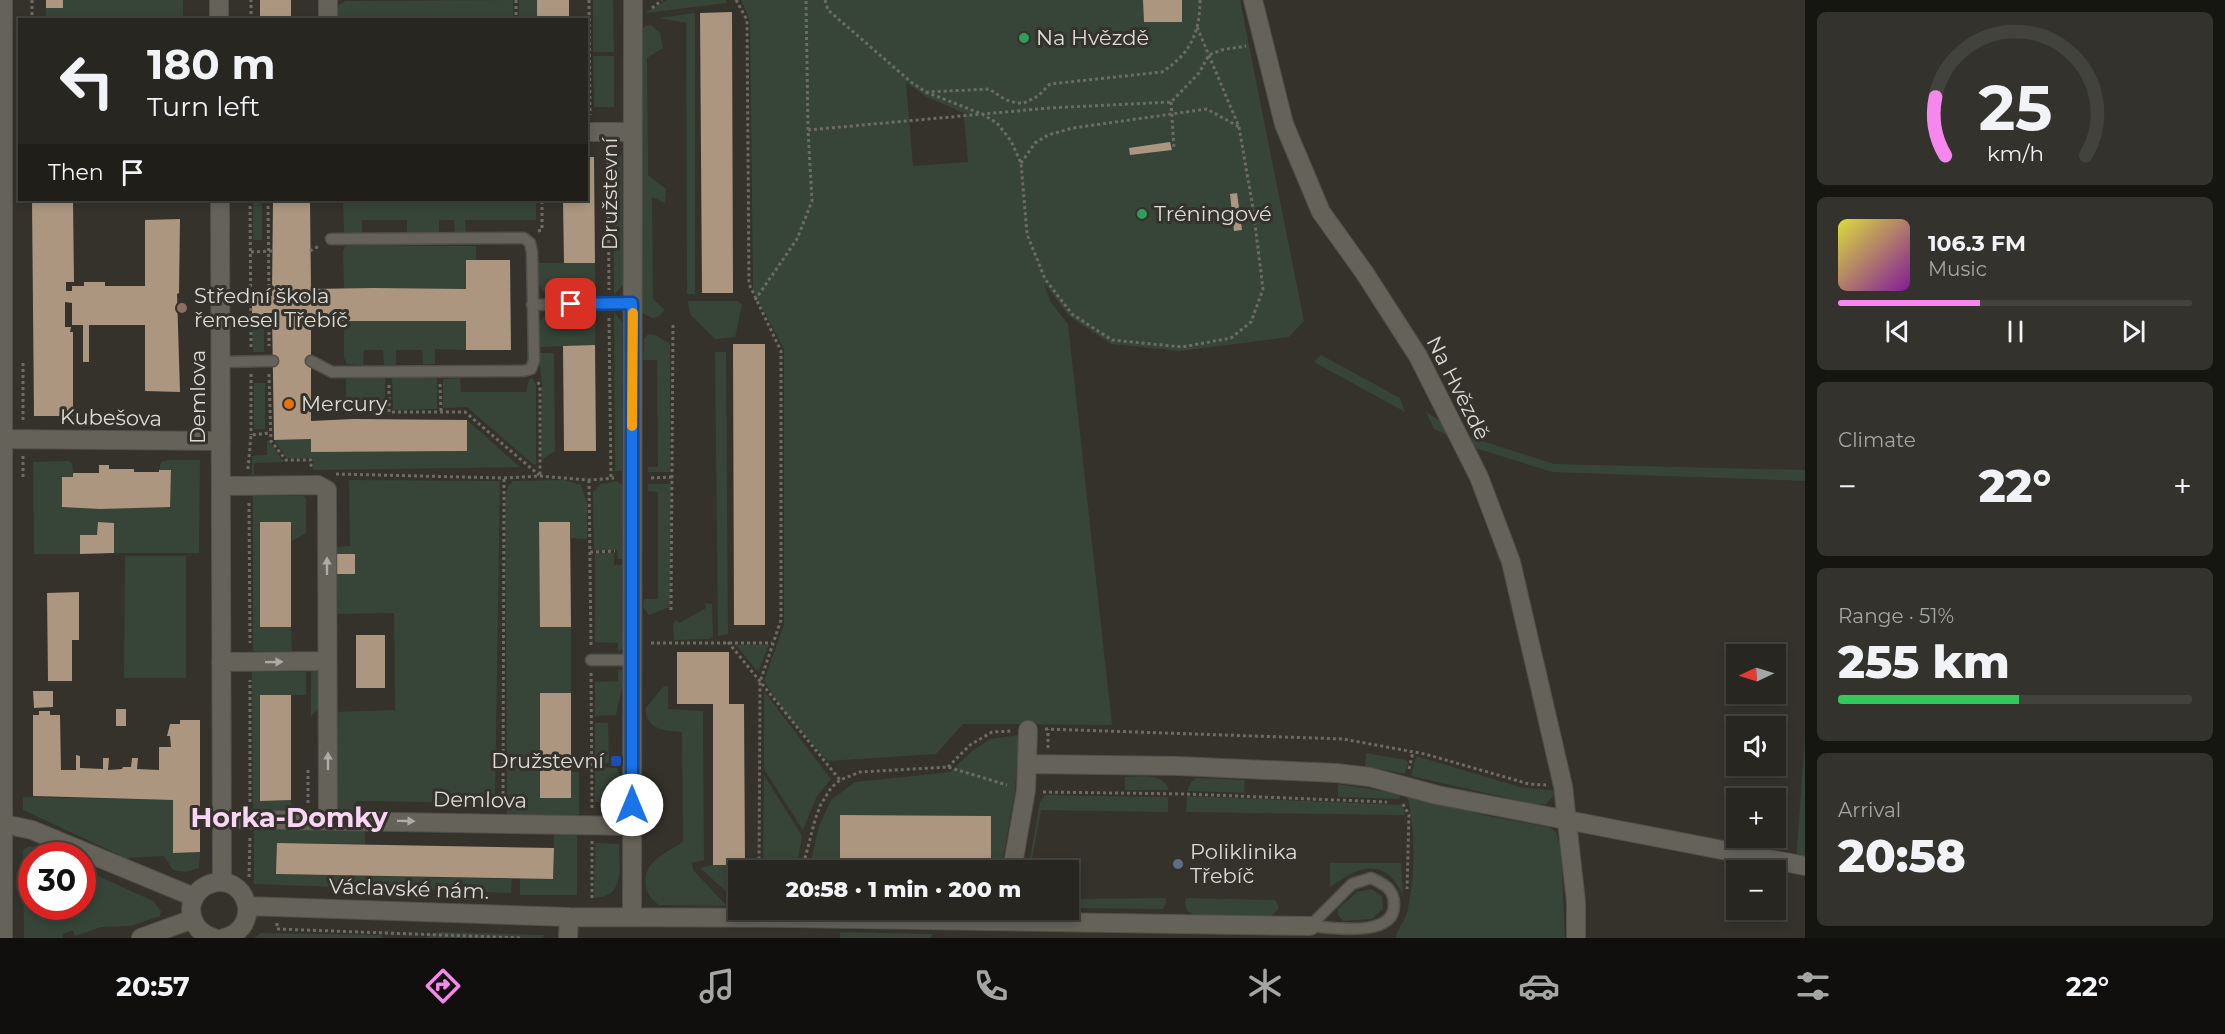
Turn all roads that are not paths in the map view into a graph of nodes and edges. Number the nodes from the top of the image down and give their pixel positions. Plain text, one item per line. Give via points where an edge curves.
1 (3, 0) edge
2 (219, 0) edge
3 (328, 0) edge
4 (1253, 0) edge
5 (639, 7) edge
6 (219, 18) edge
7 (328, 18) edge
8 (1, 101) edge
9 (588, 132) edge
10 (632, 132) junction
11 (7, 175) edge
12 (220, 201) edge
13 (331, 239) dead end
14 (632, 303) junction
15 (532, 305) junction
16 (271, 361) road end
17 (311, 361) dead end
18 (220, 362) junction
19 (2, 439) edge
20 (221, 441) junction
21 (221, 486) junction
22 (632, 652) junction
23 (591, 660) road end
24 (327, 661) junction
25 (221, 662) junction
26 (1028, 729) road end
27 (1027, 764) junction
28 (222, 819) junction
29 (328, 820) junction
30 (1569, 821) junction
31 (1, 823) edge
32 (632, 826) junction
33 (1014, 860) edge
34 (1805, 866) edge
35 (222, 882) junction
36 (194, 897) junction
37 (247, 906) junction
38 (569, 917) junction
39 (632, 917) junction
40 (193, 919) junction
41 (1010, 923) edge
42 (1310, 926) junction
43 (3, 938) edge
44 (141, 938) edge
45 (214, 938) edge
46 (224, 938) edge
47 (568, 938) edge
48 (1576, 938) edge

1 - 8 street
2 - 6 street
3 - 7 street
4 - 30 street, Na Hvězdě via 1284,123 1321,212 1418,356 1479,477 1511,562
5 - 10 street, Družstevní
8 - 11 street
9 - 10 street
10 - 14 street, Družstevní
11 - 19 street
12 - 18 street, Demlova
13 - 15 lane via 524,238 532,252
14 - 15 lane
14 - 22 street, Družstevní
15 - 17 lane via 534,360 531,369 524,371 332,372
16 - 18 lane
18 - 20 street, Demlova
19 - 20 street, Kubešova
19 - 31 street
20 - 21 street, Demlova
24 -> 21 street via 327,490 318,484
21 - 25 street, Demlova
22 - 23 lane
22 - 32 street, Družstevní
25 -> 24 street
29 -> 24 street
25 - 28 street, Demlova
26 - 27 street
27 - 30 street via 1336,773 1370,777 1404,794 1437,795
27 - 33 street
28 - 29 street, Demlova
28 - 35 street, Demlova
29 -> 32 street, Demlova
30 - 34 street
30 - 48 street, Na Hvězdě
31 - 36 street via 32,830
31 - 43 street
32 - 39 street, Družstevní
35 - 36 street via 207,885
35 - 37 street via 236,887
36 - 40 street
37 - 38 street, Václavské nám.
37 - 46 street via 242,927
38 - 39 street
38 - 47 street
39 - 41 street
40 - 44 street
40 - 45 street via 202,932
41 - 42 street
42 - 42 lane via 1380,929 1394,912 1394,897 1386,885 1371,878 1352,884

